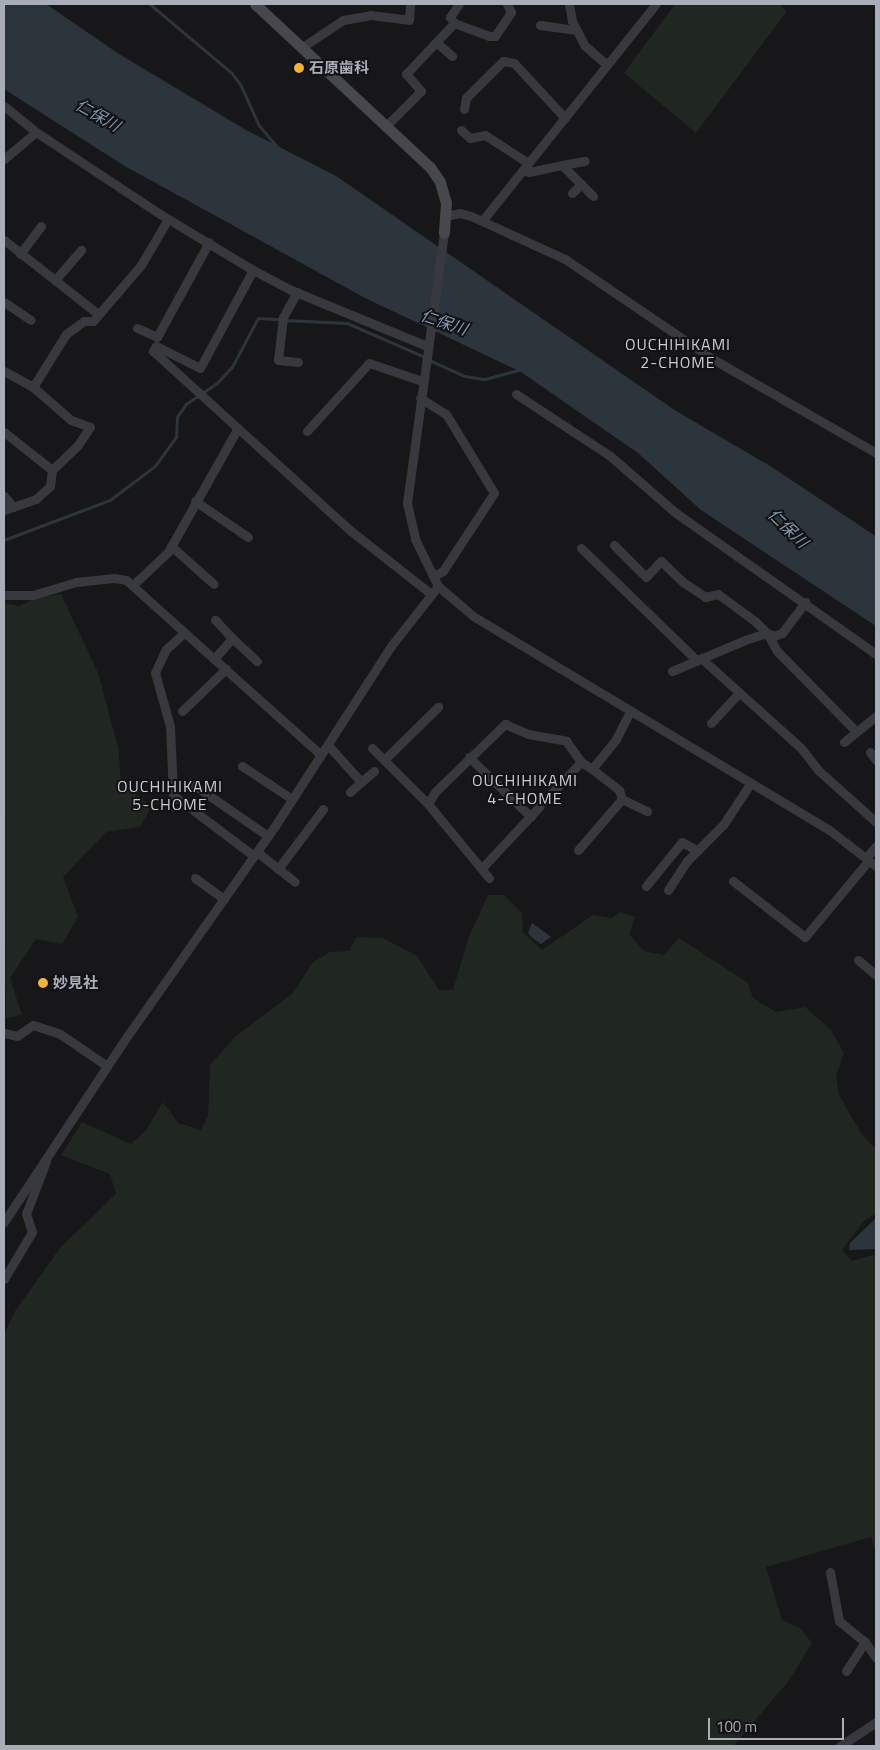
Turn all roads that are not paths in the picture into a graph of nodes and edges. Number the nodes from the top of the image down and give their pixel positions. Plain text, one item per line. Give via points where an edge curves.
1 (255, 4) edge
2 (410, 4) edge
3 (459, 4) edge
4 (507, 4) edge
5 (569, 4) edge
6 (656, 4) edge
7 (454, 23) junction
8 (540, 25) dead end
9 (577, 30) junction
10 (437, 43) junction
11 (301, 48) junction
12 (452, 56) dead end
13 (607, 65) junction
14 (4, 106) edge
15 (464, 109) dead end
16 (565, 118) junction
17 (385, 127) junction
18 (461, 130) dead end
19 (36, 132) junction
20 (4, 159) edge
21 (585, 161) dead end
22 (562, 165) junction
23 (526, 167) junction
24 (581, 184) junction
25 (572, 193) dead end
26 (593, 196) dead end
27 (446, 216) junction
28 (168, 219) junction
29 (482, 221) junction
30 (41, 226) dead end
31 (443, 235) joint
32 (4, 240) edge
33 (209, 242) junction
34 (81, 250) dead end
35 (20, 254) junction
36 (253, 270) junction
37 (55, 280) junction
38 (297, 292) junction
39 (4, 302) edge
40 (98, 314) junction
41 (31, 320) dead end
42 (137, 328) dead end
43 (428, 346) junction
44 (298, 362) dead end
45 (4, 371) edge
46 (422, 381) junction
47 (33, 387) junction
48 (516, 394) dead end
49 (420, 398) junction
50 (238, 428) junction
51 (307, 431) dead end
52 (4, 432) edge
53 (876, 453) edge
54 (52, 470) junction
55 (4, 496) edge
56 (195, 501) junction
57 (8, 509) edge
58 (248, 537) dead end
59 (614, 545) dead end
60 (171, 546) junction
61 (581, 548) dead end
62 (433, 576) junction
63 (214, 584) dead end
64 (133, 585) junction
65 (438, 586) junction
66 (431, 594) junction
67 (4, 595) edge
68 (805, 602) junction
69 (215, 620) dead end
70 (184, 633) junction
71 (767, 633) junction
72 (232, 638) junction
73 (876, 654) edge
74 (698, 658) junction
75 (214, 659) junction
76 (257, 661) dead end
77 (226, 669) junction
78 (672, 671) dead end
79 (739, 693) junction
80 (438, 708) dead end
81 (182, 711) dead end
82 (630, 711) junction
83 (876, 716) edge
84 (711, 723) dead end
85 (855, 730) junction
86 (844, 742) dead end
87 (328, 745) junction
88 (372, 748) dead end
89 (870, 752) dead end
90 (321, 755) junction
91 (469, 757) junction
92 (384, 760) junction
93 (876, 760) edge
94 (581, 762) junction
95 (242, 766) dead end
96 (592, 769) junction
97 (374, 771) dead end
98 (361, 782) junction
99 (750, 784) junction
100 (194, 785) dead end
101 (350, 792) dead end
102 (292, 799) junction
103 (622, 799) junction
104 (428, 804) junction
105 (324, 809) dead end
106 (647, 812) dead end
107 (531, 816) junction
108 (876, 822) edge
109 (268, 836) junction
110 (876, 846) edge
111 (578, 850) dead end
112 (698, 851) junction
113 (255, 854) junction
114 (868, 859) junction
115 (876, 866) edge
116 (482, 868) junction
117 (278, 869) junction
118 (195, 878) dead end
119 (489, 878) dead end
120 (733, 881) dead end
121 (295, 882) dead end
122 (646, 886) dead end
123 (668, 890) dead end
124 (224, 899) junction
125 (858, 960) dead end
126 (876, 975) edge
127 (4, 1033) edge
128 (107, 1066) junction
129 (46, 1158) junction
130 (4, 1222) edge
131 (4, 1278) edge
132 (830, 1572) dead end
133 (865, 1642) junction
134 (876, 1658) edge
135 (846, 1671) dead end
136 (876, 1722) edge
137 (840, 1746) edge

1 - 11 main road
2 - 11 street via 409,20 370,15 343,20
3 - 7 street via 450,17
4 - 7 street via 511,12 495,36
5 - 9 street
6 - 13 street
7 - 10 street
8 - 9 street
9 - 13 street via 584,45
10 - 12 street
10 - 17 street via 406,74 421,91
11 - 17 main road
13 - 16 street
14 - 19 street
15 - 16 street via 466,98 503,61 514,62
16 - 23 street
17 - 27 main road via 430,168 440,182
18 - 23 street via 470,138 485,135
19 - 20 street
19 - 28 street
21 - 22 street
22 - 23 street via 529,172
22 - 24 street
23 - 29 street
24 - 25 street
24 - 26 street
27 - 29 street via 460,213
27 - 31 main road
28 - 33 street
28 - 40 street via 141,265
29 - 53 street via 565,259 711,358
30 - 35 street
31 - 43 street
32 - 35 street
33 - 36 street
33 - 42 street via 157,337
34 - 37 street via 68,258
35 - 37 street
36 - 38 street
36 - 50 street via 200,368 156,346 153,351
37 - 40 street
38 - 43 street
38 - 44 street via 282,321 278,360
39 - 41 street
40 - 47 street via 94,320 84,321 66,334
43 - 46 street
45 - 47 street
46 - 49 street
46 - 51 street via 369,363
47 - 54 street via 71,420 90,427 78,445
48 - 68 street via 609,455 676,513
49 - 62 street via 407,503 415,538
49 - 62 street via 446,414 494,493 443,571
50 - 56 street
50 - 66 street via 351,531
52 - 54 street
54 - 57 street via 50,486 36,499
55 - 57 street
56 - 58 street
56 - 60 street
59 - 71 street via 646,578 661,561 682,582 705,597 718,594
60 - 63 street
60 - 64 street
61 - 74 street
62 - 65 street
64 - 67 street via 114,578 62,584 33,595
64 - 70 street
65 - 66 street
65 - 82 street via 472,616
66 - 87 street via 391,646
68 - 71 street via 782,633 774,636
68 - 73 street
69 - 72 street
70 - 75 street
70 - 113 street via 166,648 156,673 170,726 173,795
71 - 74 street
71 - 85 street via 777,652
72 - 75 street
72 - 76 street
74 - 78 street
74 - 79 street
75 - 77 street
77 - 81 street
77 - 90 street
79 - 84 street
79 - 108 street
80 - 92 street
82 - 96 street via 616,739
82 - 99 street
83 - 85 street
85 - 86 street
87 - 90 street
87 - 98 street
88 - 92 street
89 - 93 street
90 - 102 street
91 - 94 street via 505,724 528,734 566,741
91 - 104 street via 434,792
91 - 107 street
92 - 104 street
94 - 96 street
94 - 107 street
95 - 102 street
96 - 103 street via 618,790
97 - 98 street
98 - 101 street
99 - 112 street via 723,825
99 - 114 street via 828,829
100 - 109 street via 212,793 229,814
102 - 109 street
103 - 106 street
103 - 111 street
104 - 116 street
105 - 117 street
107 - 116 street
109 - 113 street
110 - 114 street
112 - 122 street via 682,842
112 - 123 street via 687,860
113 - 117 street
113 - 124 street
114 - 115 street
114 - 120 street via 805,937
116 - 119 street
117 - 121 street
118 - 124 street
124 - 128 street
125 - 126 street
127 - 128 street via 17,1036 33,1025 60,1034
128 - 129 street
129 - 130 street
129 - 131 street via 45,1170 26,1214 32,1232
132 - 133 street via 839,1621
133 - 134 street
133 - 135 street
136 - 137 street

